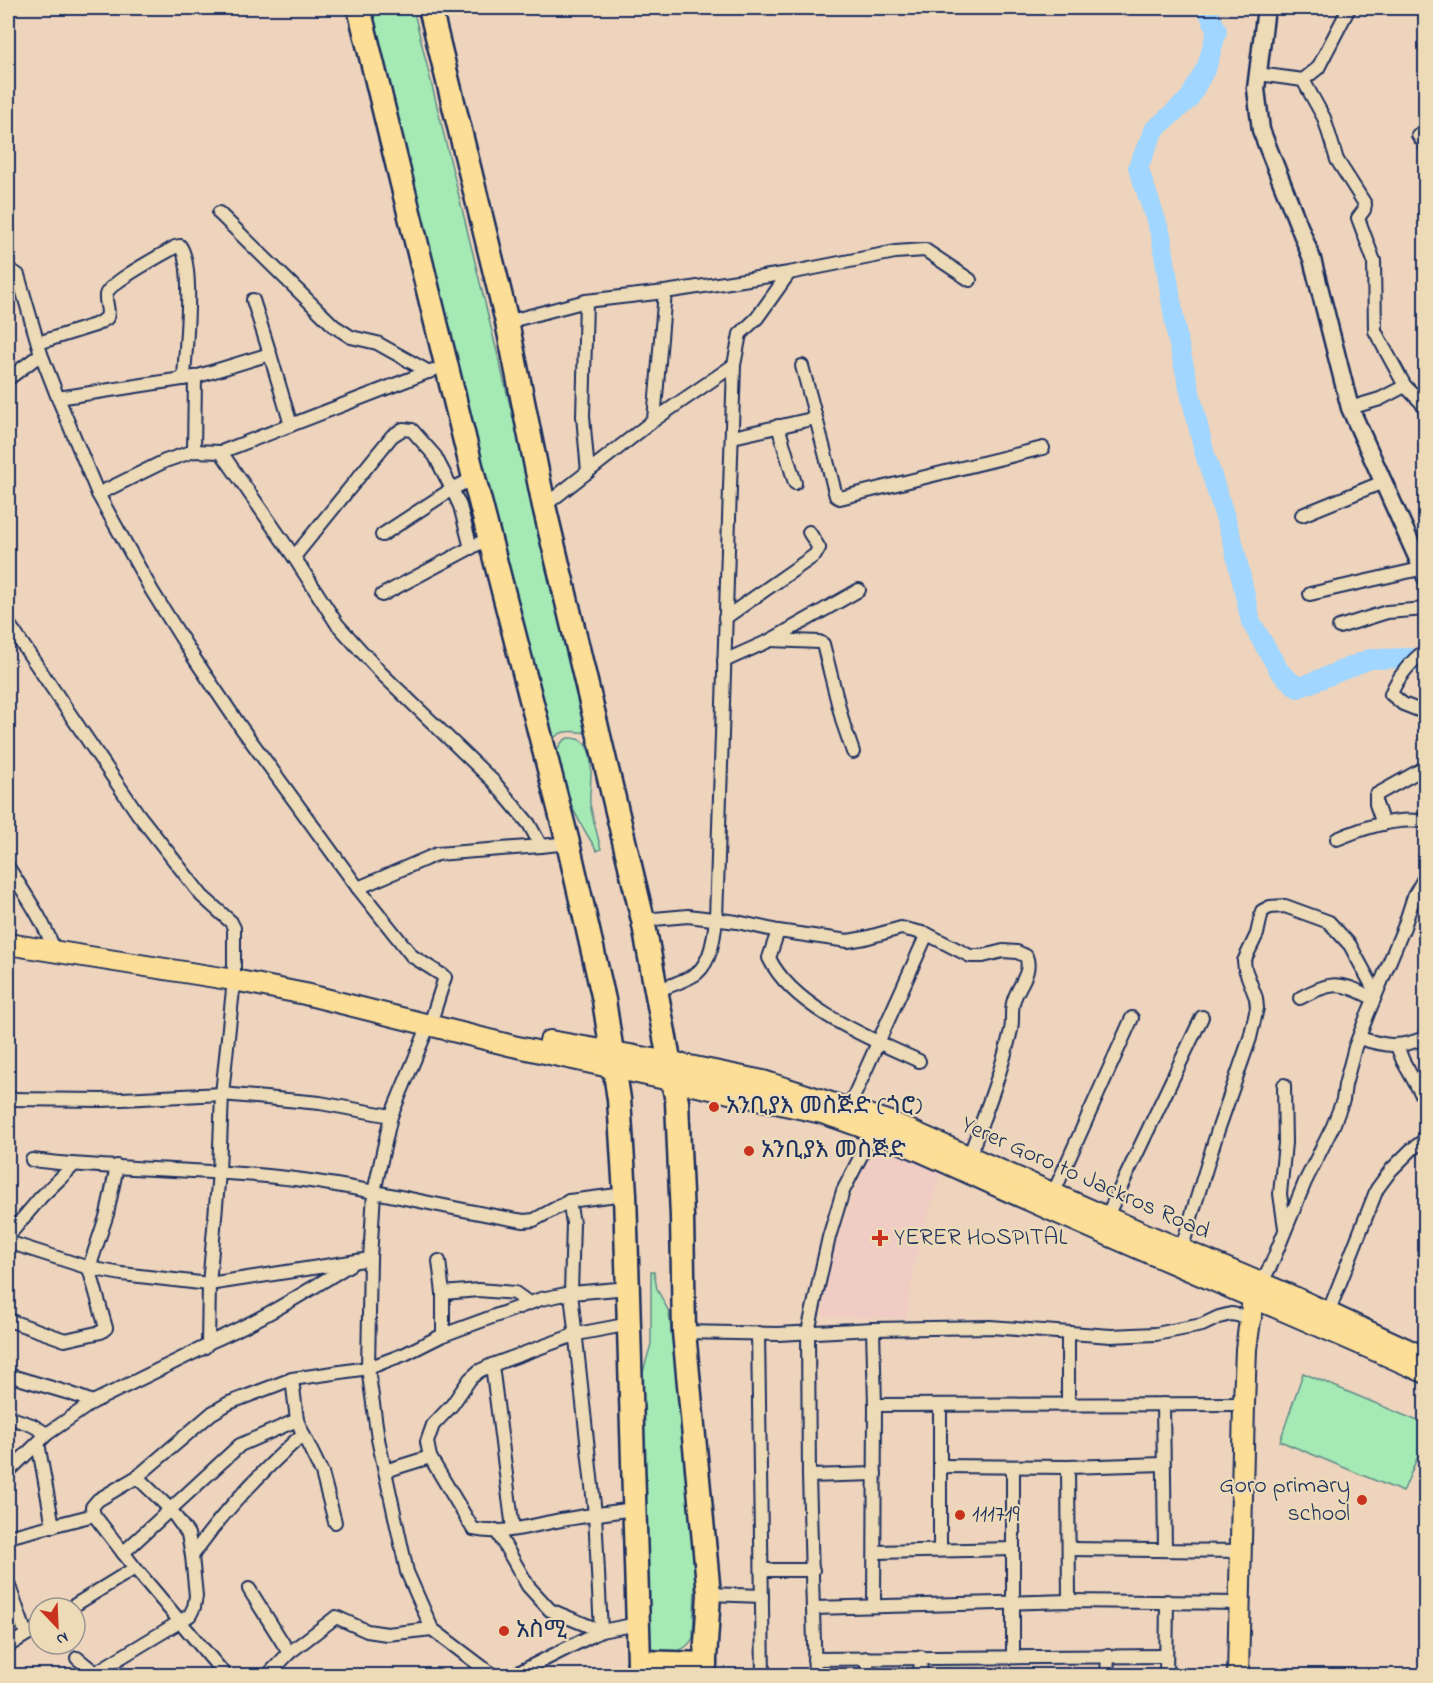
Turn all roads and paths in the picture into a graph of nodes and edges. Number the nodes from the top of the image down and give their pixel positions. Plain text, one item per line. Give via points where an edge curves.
1 (359, 8) edge
2 (430, 8) edge
3 (1266, 8) edge
4 (1349, 8) edge
5 (1258, 74) junction
6 (1303, 80) junction
7 (219, 213) dead end
8 (8, 269) edge
9 (789, 273) junction
10 (970, 280) dead end
11 (665, 292) junction
12 (253, 300) dead end
13 (586, 302) junction
14 (507, 322) junction
15 (39, 348) junction
16 (270, 354) junction
17 (734, 365) junction
18 (802, 366) dead end
19 (438, 368) junction
20 (189, 378) junction
21 (8, 379) edge
22 (1405, 386) junction
23 (58, 398) junction
24 (1350, 408) junction
25 (1425, 411) edge
26 (816, 417) junction
27 (654, 420) junction
28 (291, 425) junction
29 (778, 426) junction
30 (733, 437) junction
31 (1043, 448) dead end
32 (194, 452) junction
33 (221, 452) junction
34 (588, 472) junction
35 (474, 478) junction
36 (1383, 482) junction
37 (795, 483) dead end
38 (452, 489) junction
39 (98, 494) junction
40 (544, 506) junction
41 (1302, 515) dead end
42 (809, 532) dead end
43 (382, 535) dead end
44 (480, 543) junction
45 (294, 557) junction
46 (1422, 565) edge
47 (859, 590) dead end
48 (1311, 594) dead end
49 (382, 595) dead end
50 (1425, 609) edge
51 (725, 618) junction
52 (8, 623) edge
53 (1338, 627) dead end
54 (771, 640) junction
55 (1422, 653) edge
56 (724, 660) junction
57 (1425, 713) edge
58 (853, 752) dead end
59 (1425, 767) edge
60 (1425, 822) edge
61 (1383, 824) junction
62 (1337, 839) dead end
63 (568, 843) junction
64 (541, 846) junction
65 (8, 867) edge
66 (1425, 875) edge
67 (358, 888) junction
68 (716, 919) junction
69 (643, 920) junction
70 (8, 930) edge
71 (778, 931) junction
72 (927, 934) junction
73 (8, 944) edge
74 (53, 945) junction
75 (233, 973) junction
76 (657, 991) junction
77 (1375, 996) junction
78 (1300, 998) dead end
79 (1202, 1017) dead end
80 (1132, 1018) dead end
81 (431, 1020) junction
82 (1425, 1037) edge
83 (1359, 1038) junction
84 (879, 1042) junction
85 (1396, 1046) junction
86 (612, 1060) junction
87 (919, 1061) dead end
88 (672, 1071) junction
89 (1284, 1085) dead end
90 (222, 1095) junction
91 (8, 1099) edge
92 (1425, 1102) edge
93 (849, 1107) junction
94 (391, 1116) junction
95 (873, 1131) junction
96 (1425, 1140) edge
97 (969, 1157) junction
98 (32, 1160) dead end
99 (74, 1165) junction
100 (117, 1166) junction
101 (219, 1172) junction
102 (374, 1192) junction
103 (625, 1194) junction
104 (1053, 1194) junction
105 (569, 1201) junction
106 (1107, 1216) junction
107 (1285, 1228) junction
108 (8, 1236) edge
109 (8, 1242) edge
110 (1181, 1250) junction
111 (370, 1259) junction
112 (440, 1260) dead end
113 (356, 1261) junction
114 (89, 1268) junction
115 (209, 1284) junction
116 (629, 1288) junction
117 (443, 1293) junction
118 (571, 1293) junction
119 (1259, 1297) junction
120 (529, 1303) junction
121 (1328, 1312) junction
122 (8, 1320) edge
123 (630, 1324) junction
124 (873, 1329) junction
125 (684, 1332) junction
126 (808, 1332) junction
127 (758, 1333) junction
128 (1068, 1333) junction
129 (577, 1334) junction
130 (443, 1335) junction
131 (208, 1342) junction
132 (1425, 1358) edge
133 (492, 1365) junction
134 (368, 1368) junction
135 (1425, 1373) edge
136 (8, 1375) edge
137 (292, 1379) junction
138 (93, 1402) junction
139 (1068, 1404) junction
140 (1163, 1404) junction
141 (1244, 1404) junction
142 (875, 1405) junction
143 (940, 1405) junction
144 (8, 1417) edge
145 (297, 1420) junction
146 (303, 1434) junction
147 (42, 1438) junction
148 (430, 1457) junction
149 (1163, 1464) junction
150 (940, 1466) junction
151 (1014, 1467) junction
152 (1068, 1467) junction
153 (385, 1471) junction
154 (8, 1472) edge
155 (875, 1474) junction
156 (809, 1476) junction
157 (137, 1477) junction
158 (170, 1509) junction
159 (634, 1509) junction
160 (596, 1514) junction
161 (94, 1515) junction
162 (335, 1522) dead end
163 (53, 1526) junction
164 (513, 1529) junction
165 (496, 1530) junction
166 (8, 1537) edge
167 (1013, 1549) junction
168 (1069, 1549) junction
169 (1165, 1549) junction
170 (940, 1550) junction
171 (1240, 1551) junction
172 (876, 1552) junction
173 (123, 1553) junction
174 (192, 1557) junction
175 (135, 1568) junction
176 (762, 1570) junction
177 (813, 1570) junction
178 (8, 1583) edge
179 (249, 1589) dead end
180 (709, 1594) junction
181 (762, 1596) junction
182 (87, 1598) edge
183 (1069, 1601) junction
184 (1167, 1601) junction
185 (1014, 1603) junction
186 (1239, 1603) junction
187 (874, 1605) junction
188 (813, 1608) junction
189 (181, 1621) junction
190 (638, 1624) junction
191 (1244, 1628) junction
192 (432, 1629) junction
193 (601, 1631) junction
194 (26, 1634) joint
195 (8, 1646) edge
196 (289, 1653) junction
197 (1108, 1655) junction
198 (1013, 1656) junction
199 (1165, 1656) junction
200 (921, 1657) junction
201 (77, 1658) dead end
202 (867, 1658) junction
203 (814, 1659) junction
204 (639, 1669) edge
205 (704, 1670) edge
206 (95, 1674) edge
207 (226, 1676) edge
208 (267, 1676) edge
209 (494, 1676) edge
210 (512, 1676) edge
211 (762, 1676) edge
212 (815, 1676) edge
213 (867, 1676) edge
214 (920, 1676) edge
215 (1107, 1676) edge
216 (1166, 1676) edge
217 (1238, 1676) edge
218 (1248, 1676) edge

1 - 19 highway
2 - 14 highway
3 - 5 street
4 - 6 street via 1318,68
5 - 6 street
5 - 24 street via 1256,89 1262,130 1312,259
6 - 22 street via 1324,118 1336,160 1365,204 1358,218 1374,261 1375,331
7 - 19 street via 334,326 351,337 377,343
8 - 15 street via 18,275
9 - 10 street via 895,252 925,250
9 - 11 street
9 - 17 street via 757,318 740,334
11 - 13 street
11 - 27 street
12 - 16 street
13 - 14 street
13 - 34 street via 583,416
14 - 40 highway
15 - 20 street via 107,318 107,292 112,286 180,246 188,284
15 - 21 street
15 - 23 street
16 - 20 street
16 - 28 street
17 - 27 street
17 - 30 street
18 - 26 street
19 - 28 street
19 - 35 highway
20 - 23 street
20 - 32 street
22 - 24 street
22 - 25 street
23 - 39 street
24 - 36 street
26 - 29 street
26 - 31 street via 836,496 840,498
27 - 34 street
28 - 33 street
29 - 30 street
29 - 37 street
30 - 51 street
32 - 33 street
32 - 39 street via 165,461
33 - 45 street
34 - 40 street
35 - 38 street
35 - 44 highway
36 - 41 street
36 - 46 street
38 - 43 street
38 - 44 street
38 - 45 street via 435,456 412,430 398,431
39 - 67 street via 194,658
40 - 69 highway
42 - 51 street via 819,549 815,555
44 - 49 street
44 - 63 highway
45 - 64 street via 337,624 381,674 493,781 529,824
46 - 48 street
47 - 54 street
50 - 53 street via 1387,612
51 - 56 street
52 - 75 street via 138,814 202,896 231,922 236,934
54 - 56 street
54 - 58 street via 823,644
55 - 57 street via 1391,693 1403,704
56 - 68 street
59 - 61 street via 1376,795
60 - 61 street
61 - 62 street
63 - 64 street
63 - 86 highway via 604,1000
64 - 67 street via 437,854
65 - 74 street
66 - 77 street
67 - 81 street via 412,956 445,977
68 - 69 street via 688,916
68 - 71 street
68 - 76 street via 712,946 697,973
69 - 76 highway
70 - 74 main road
71 - 72 street via 848,941 901,928
71 - 84 street via 769,958 790,986 809,1003
72 - 84 street
72 - 97 street via 970,956 1017,952 1026,956 1029,963 1013,1003 1012,1028
73 - 74 main road
74 - 75 main road
75 - 81 main road
75 - 90 street
76 - 88 highway
77 - 78 street via 1332,984
77 - 83 street
77 - 110 street via 1350,945 1329,922 1285,906 1262,911 1257,934 1244,961 1257,1008 1250,1038
79 - 106 street
80 - 104 street
81 - 86 main road via 507,1033
81 - 94 street
82 - 85 street
83 - 85 street
83 - 107 street via 1333,1126
84 - 87 street
84 - 93 street
85 - 92 street
86 - 88 main road
86 - 103 highway via 620,1099
88 - 93 main road, Yerer Goro to Jackros Road via 775,1084
88 - 95 main road
88 - 125 highway via 681,1182
89 - 107 street via 1285,1143 1280,1194
90 - 91 street
90 - 94 street via 320,1102
90 - 101 street
93 - 97 main road, Yerer Goro to Jackros Road via 893,1122
94 - 102 street
95 - 119 main road
95 - 126 street via 843,1191
96 - 121 street via 1410,1150 1377,1189
97 - 104 main road, Yerer Goro to Jackros Road
98 - 99 street
99 - 100 street
99 - 108 street
100 - 101 street
100 - 114 street via 107,1214
101 - 102 street via 297,1179
101 - 115 street
102 - 105 street via 524,1221 534,1220
102 - 111 street
103 - 105 street
103 - 116 highway
104 - 106 main road, Yerer Goro to Jackros Road
105 - 118 street via 573,1223
106 - 110 main road, Yerer Goro to Jackros Road
107 - 119 street
109 - 114 street
110 - 119 main road, Yerer Goro to Jackros Road
111 - 113 street
111 - 134 street
112 - 117 street
113 - 115 street
113 - 131 street via 247,1326
114 - 115 street
114 - 122 street via 105,1320 106,1328 101,1332 65,1340
115 - 131 street
116 - 118 street
116 - 123 highway
117 - 120 street via 515,1293
117 - 130 street
118 - 120 street
118 - 129 street
119 - 121 main road
119 - 128 street via 1202,1325 1156,1334
119 - 135 main road
119 - 141 main road
119 - 191 main road
120 - 130 street
121 - 132 main road
123 - 129 street
123 - 159 highway
124 - 126 street
124 - 128 street via 990,1328
124 - 142 street
125 - 127 street
125 - 180 highway
126 - 127 street
126 - 156 street
127 - 176 street
128 - 139 street
129 - 133 street
129 - 160 street
130 - 134 street
131 - 138 street via 199,1351
133 - 148 street via 470,1379 433,1425 427,1442
133 - 164 street
134 - 137 street
134 - 153 street
136 - 138 street
137 - 145 street
137 - 157 street via 212,1413
138 - 147 street
139 - 140 street
139 - 143 street
140 - 141 street
140 - 149 street
141 - 171 main road
142 - 143 street
142 - 155 street
143 - 150 street
144 - 147 street via 32,1425
145 - 146 street
145 - 158 street via 240,1445
146 - 162 street via 322,1473
146 - 174 street via 216,1522
147 - 154 street
147 - 163 street
148 - 153 street
148 - 165 street via 473,1529
149 - 152 street
149 - 169 street
150 - 151 street
150 - 170 street
151 - 152 street
151 - 167 street
152 - 168 street
153 - 192 street via 407,1572
155 - 156 street
155 - 172 street
156 - 177 street
157 - 158 street
157 - 161 street via 98,1500 92,1507
158 - 173 street
158 - 174 street via 188,1534
159 - 160 street
159 - 190 highway
160 - 164 street
160 - 193 street
161 - 163 street
161 - 173 street
163 - 166 street
164 - 165 street
165 - 193 street via 541,1602 550,1610
167 - 170 street
167 - 185 street
168 - 169 street
168 - 183 street
169 - 171 street
170 - 172 street
171 - 186 main road
172 - 187 street
173 - 175 street
174 - 189 street via 196,1596 190,1615
175 - 182 street
175 - 189 street
176 - 177 street
176 - 181 street
177 - 188 street
178 - 194 street
179 - 196 street
180 - 181 street
180 - 205 highway
181 - 211 street
183 - 184 street
183 - 185 street
184 - 186 street
184 - 199 street
185 - 187 street
185 - 198 street
186 - 191 main road
187 - 188 street
188 - 203 street
189 - 206 street
189 - 207 street
190 - 193 street
190 - 204 highway
191 - 217 main road
191 - 218 main road
192 - 196 street via 387,1634 367,1631 336,1617
192 - 209 street
193 - 210 street
194 - 195 street
196 - 208 street
197 - 198 street
197 - 199 street
197 - 215 street
198 - 200 street
199 - 216 street
200 - 202 street
200 - 214 street
201 - 206 street
202 - 203 street
202 - 213 street
203 - 212 street
204 - 205 highway

